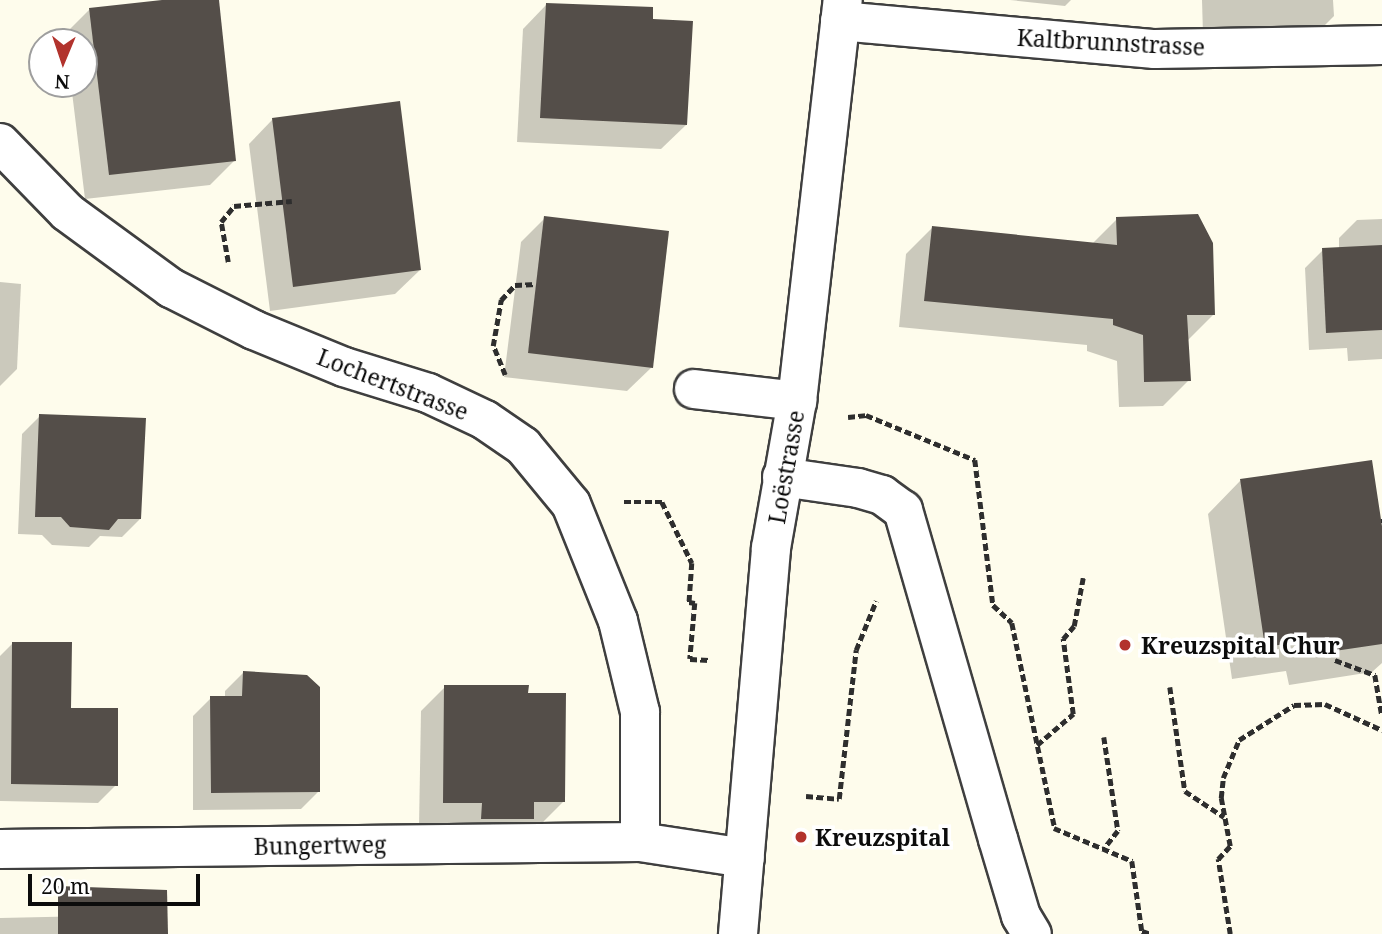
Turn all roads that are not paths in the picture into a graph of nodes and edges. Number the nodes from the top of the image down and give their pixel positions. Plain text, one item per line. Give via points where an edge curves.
1 (841, 10) edge
2 (1382, 45) edge
3 (0, 144) edge
4 (694, 389) dead end
5 (797, 401) junction
6 (782, 477) junction
7 (640, 842) junction
8 (0, 849) edge
9 (745, 858) junction
10 (738, 934) edge
11 (1032, 934) edge

1 - 2 street, Kaltbrunnstrasse via 1155,49
1 - 5 street, Loëstrasse
3 - 7 street, Lochertstrasse via 67,212 171,288 344,367 428,393 485,420 523,446 571,504 618,621 640,712
4 - 5 street
5 - 6 street, Loëstrasse
6 - 9 street, Loëstrasse via 756,695
6 - 11 street via 882,495 903,510 1021,916
7 - 8 street, Bungertweg
7 - 9 street
9 - 10 street, Loëstrasse

